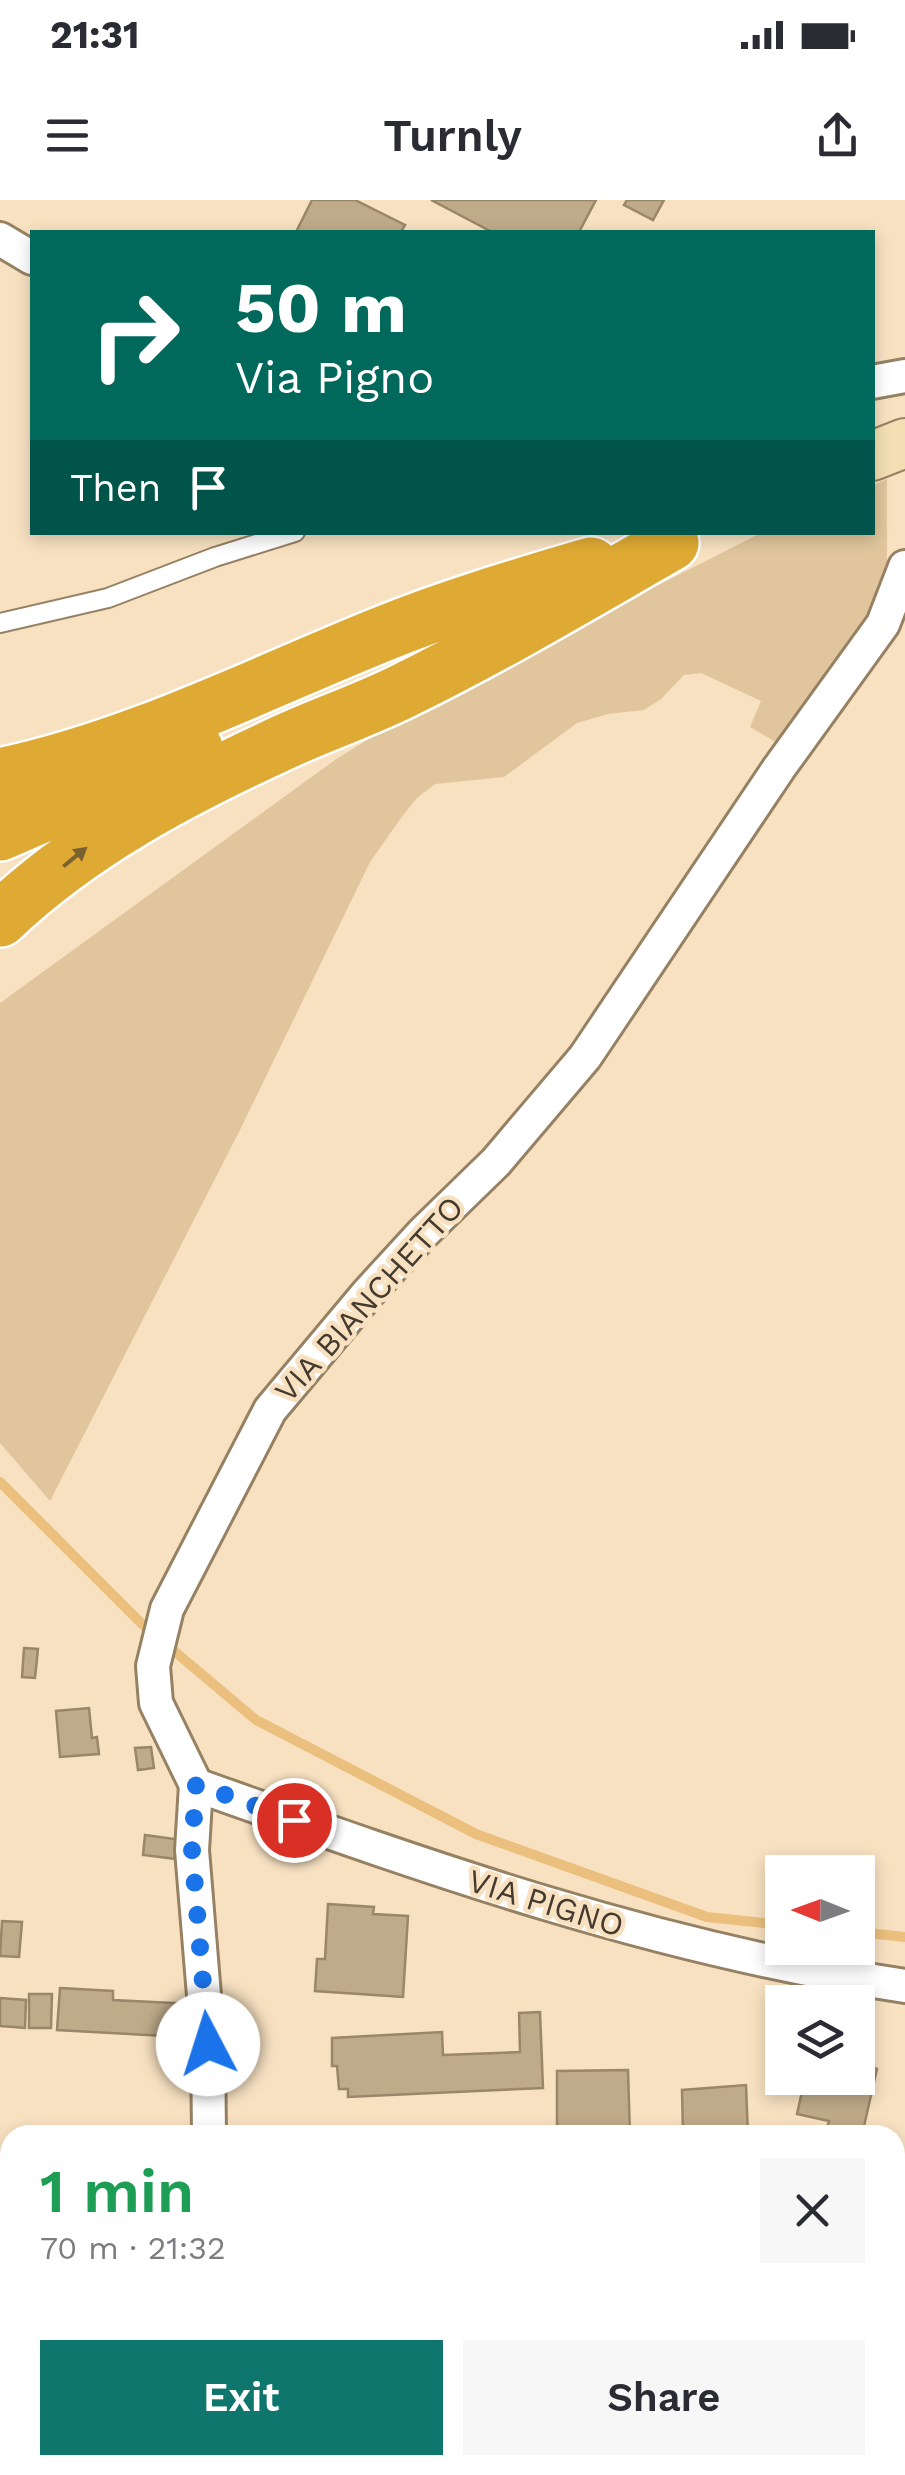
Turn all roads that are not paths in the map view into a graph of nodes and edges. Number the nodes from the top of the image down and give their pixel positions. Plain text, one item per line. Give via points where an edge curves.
1 (0, 238) edge
2 (30, 257) edge
3 (905, 376) edge
4 (875, 381) edge
5 (905, 443) edge
6 (875, 455) edge
7 (286, 535) edge
8 (682, 538) edge
9 (905, 566) edge
10 (0, 623) edge
11 (0, 776) edge
12 (0, 833) edge
13 (0, 919) edge
14 (196, 1784) junction
15 (905, 1986) edge
16 (210, 2125) edge

1 - 2 street
3 - 4 street
5 - 6 main road
7 - 10 lane via 108,598
8 - 11 highway via 491,595 153,731
8 - 12 highway
13 -> 8 highway via 93,842 154,806 400,693
9 - 14 street, VIA BIANCHETTO via 883,624 585,1057 270,1410 167,1608 153,1666 156,1703
14 - 15 street, VIA PIGNO via 556,1909 759,1960
14 - 16 street, VIA BIANCHETTO via 192,1850

